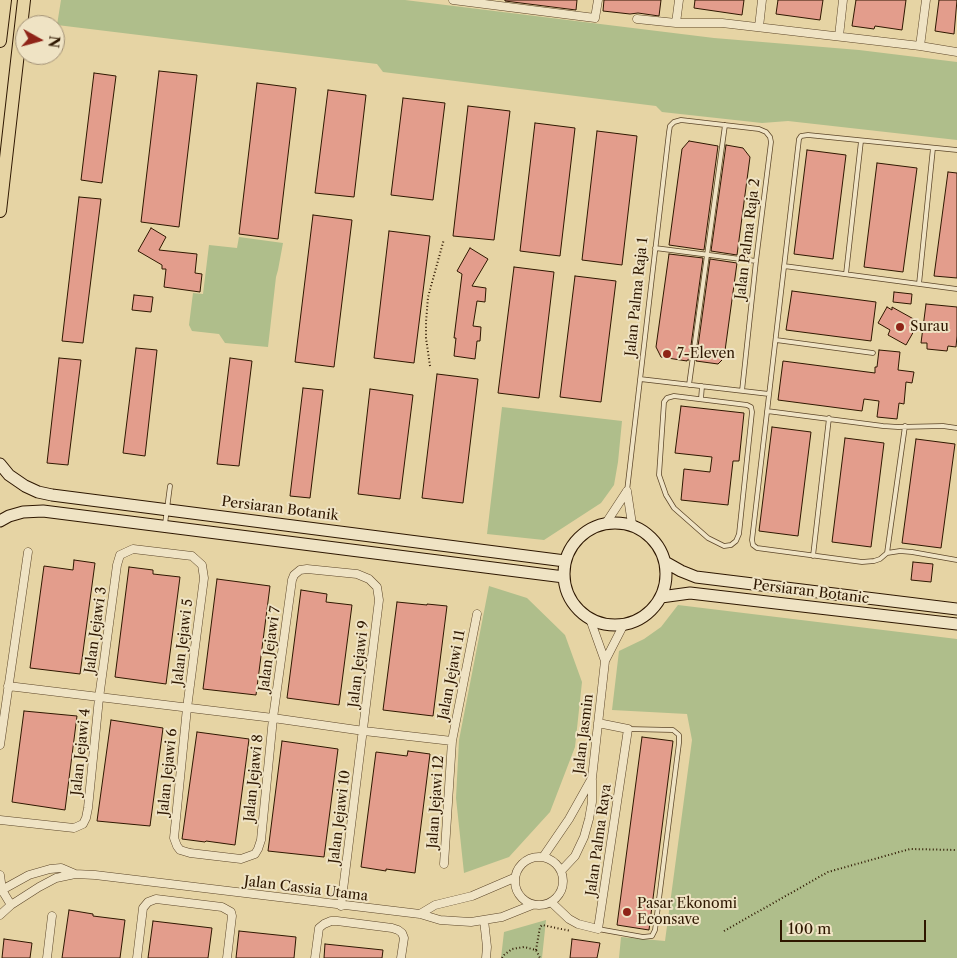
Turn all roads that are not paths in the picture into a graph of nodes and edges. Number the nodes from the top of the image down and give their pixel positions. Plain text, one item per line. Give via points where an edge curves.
1 (5, 0) edge
2 (24, 0) edge
3 (454, 0) edge
4 (598, 0) edge
5 (679, 0) edge
6 (762, 0) edge
7 (843, 0) edge
8 (926, 0) edge
9 (637, 18) dead end
10 (676, 23) junction
11 (759, 27) junction
12 (839, 36) junction
13 (0, 41) edge
14 (920, 46) junction
15 (957, 52) edge
16 (725, 125) junction
17 (861, 141) junction
18 (934, 148) junction
19 (957, 150) edge
20 (0, 211) edge
21 (655, 248) junction
22 (706, 255) junction
23 (756, 261) junction
24 (784, 266) junction
25 (846, 274) junction
26 (919, 284) junction
27 (957, 289) edge
28 (776, 340) junction
29 (873, 353) dead end
30 (640, 379) junction
31 (689, 385) junction
32 (702, 386) junction
33 (742, 391) junction
34 (769, 394) junction
35 (702, 399) junction
36 (767, 411) junction
37 (829, 418) junction
38 (905, 426) junction
39 (957, 428) edge
40 (0, 464) edge
41 (170, 486) dead end
42 (627, 491) junction
43 (166, 510) junction
44 (0, 521) edge
45 (606, 522) junction
46 (632, 524) junction
47 (165, 527) junction
48 (28, 552) dead end
49 (887, 553) junction
50 (813, 556) junction
51 (957, 560) edge
52 (565, 561) junction
53 (665, 562) junction
54 (117, 565) joint
55 (564, 576) junction
56 (291, 584) joint
57 (661, 597) junction
58 (957, 609) edge
59 (477, 614) dead end
60 (590, 619) junction
61 (624, 624) junction
62 (957, 624) edge
63 (605, 661) junction
64 (8, 686) junction
65 (99, 698) junction
66 (187, 708) junction
67 (273, 718) junction
68 (598, 723) junction
69 (628, 728) junction
70 (364, 731) junction
71 (452, 741) junction
72 (0, 745) edge
73 (592, 778) junction
74 (0, 820) edge
75 (261, 840) joint
76 (543, 857) junction
77 (444, 864) dead end
78 (561, 871) junction
79 (75, 874) junction
80 (0, 875) edge
81 (514, 878) junction
82 (1, 891) edge
83 (551, 902) junction
84 (532, 904) junction
85 (11, 905) junction
86 (341, 906) junction
87 (0, 914) edge
88 (420, 914) junction
89 (52, 916) dead end
90 (484, 920) junction
91 (598, 929) junction
92 (47, 958) edge
93 (137, 958) edge
94 (227, 958) edge
95 (315, 958) edge
96 (401, 958) edge
97 (486, 958) edge

1 - 13 main road
2 - 20 main road
3 - 4 street via 596,18
5 - 10 street
6 - 11 street
7 - 12 street
8 - 14 street
9 - 10 street
10 - 11 street
11 - 12 street
12 - 14 street
14 - 15 street
16 - 21 lane, Jalan Palma Raja 1 via 681,120 670,126
16 - 22 lane
16 - 23 lane, Jalan Palma Raja 2 via 759,129 770,137
17 - 18 lane
17 - 24 lane via 808,135 799,139
17 - 25 lane
18 - 19 lane
18 - 26 lane
21 - 22 lane
21 - 30 lane, Jalan Palma Raja 1
22 - 23 lane
22 - 31 lane
23 - 33 lane, Jalan Palma Raja 2
24 - 25 lane
24 - 28 lane
25 - 26 lane
26 - 27 lane
28 - 29 lane
28 - 34 lane
30 - 31 lane
30 - 42 lane, Jalan Palma Raja 1
31 - 32 lane
32 - 33 lane
32 - 35 lane
33 - 34 lane
34 - 36 lane
35 - 35 lane via 747,405 752,412 739,534 731,545 724,546 708,538 674,508 659,475 664,402 674,396
36 - 37 lane
36 - 50 lane via 753,545
37 - 38 lane
37 - 50 lane
38 - 39 lane
38 - 49 lane
40 - 43 main road, Persiaran Botanik via 25,486 52,496
41 - 43 lane
42 - 45 street, Jalan Palma Raja 1
42 - 46 street
43 - 47 lane
43 - 52 main road, Persiaran Botanik
44 - 47 main road via 23,512 43,511
45 - 46 main road
45 - 52 main road via 580,536
46 - 53 main road via 653,539
47 - 55 main road
48 - 64 street
49 - 50 lane via 880,559 862,562
49 - 51 lane via 912,552
52 - 55 main road
53 - 57 main road via 667,574
53 - 58 main road, Persiaran Botanic via 696,576
54 - 65 street, Jalan Jejawi 3
54 - 66 street, Jalan Jejawi 5 via 120,555 132,549 192,556 202,565 204,578
55 - 60 main road via 572,601
56 - 67 street, Jalan Jejawi 7
56 - 70 street, Jalan Jejawi 9 via 294,575 307,569 357,574 377,587 379,600
57 - 61 main road via 652,610
57 - 62 main road, Persiaran Botanic via 690,594
59 - 71 street, Jalan Jejawi 11
60 - 61 main road via 612,625
60 - 63 street, Jalan Jasmin
61 - 63 street, Jalan Jasmin
63 - 68 street, Jalan Jasmin
64 - 65 street
64 - 72 street
65 - 66 street
65 - 74 street, Jalan Jejawi 4 via 88,808 83,824 74,828
66 - 67 street
66 - 75 street, Jalan Jejawi 6 via 174,838 177,846 190,853 241,859 255,854
67 - 70 street
67 - 75 street, Jalan Jejawi 8
68 - 69 street
68 - 73 street, Jalan Jasmin
69 - 91 street, Jalan Palma Raya
69 - 91 lane via 673,730 679,735 655,930 652,936 643,937
70 - 71 street
70 - 86 street, Jalan Jejawi 10
71 - 77 street, Jalan Jejawi 12
73 - 76 street, Jalan Jasmin
73 - 78 street via 592,802 584,837 575,856
76 - 78 street via 557,864
76 - 81 street via 524,861
78 - 83 street via 562,889
79 - 82 street, Jalan Cassia Utama via 61,868 50,869 29,875
79 - 85 street, Jalan Cassia Utama via 56,878
79 - 86 street, Jalan Cassia Utama
80 - 82 street
81 - 84 street via 518,894
81 - 88 street via 472,896 435,905
82 - 85 street
83 - 84 street
83 - 91 street via 569,919
84 - 90 street, Jalan Cassia Utama via 502,917
85 - 87 street, Jalan Cassia Utama
86 - 88 street, Jalan Cassia Utama
88 - 90 street, Jalan Cassia Utama via 440,920
89 - 92 street
90 - 97 street
93 - 94 street via 143,908 156,899 222,907 231,912
95 - 96 street via 319,928 331,921 392,928 402,933

